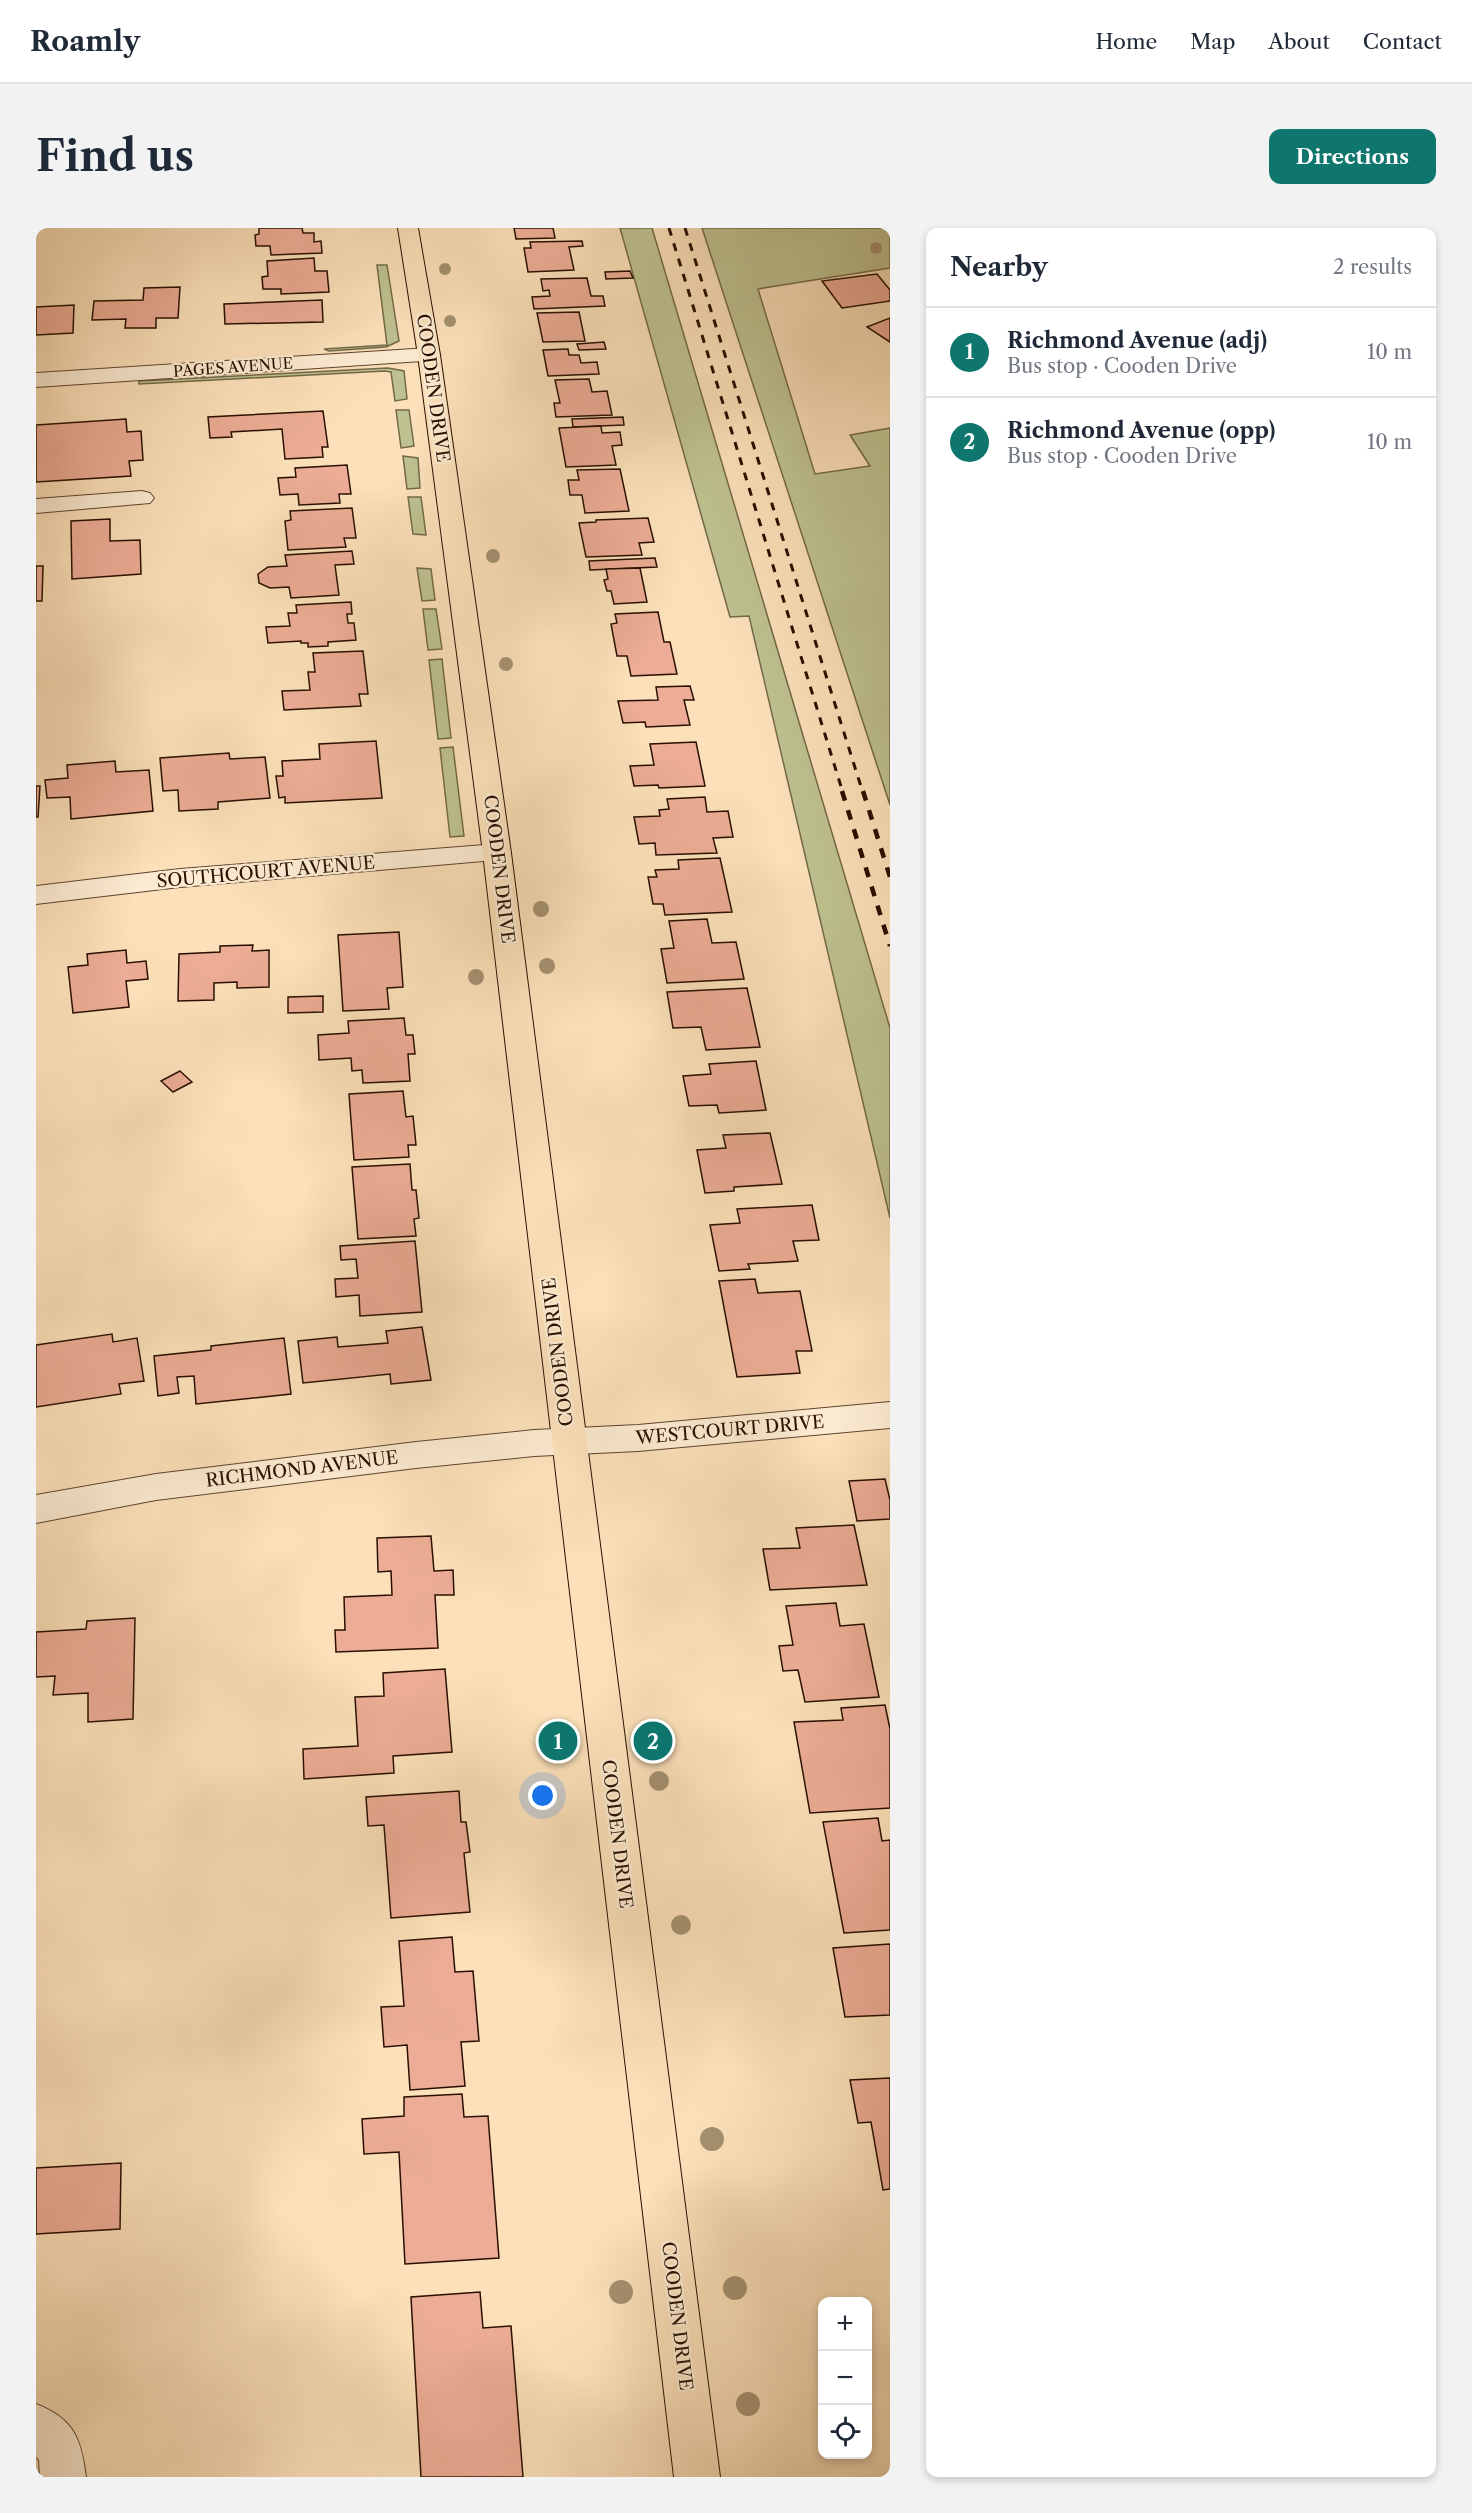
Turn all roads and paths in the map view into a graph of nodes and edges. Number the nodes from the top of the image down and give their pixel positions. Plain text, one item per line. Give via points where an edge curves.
1 (408, 228) edge
2 (429, 355) junction
3 (36, 380) edge
4 (142, 498) dead end
5 (36, 506) edge
6 (497, 853) junction
7 (36, 895) edge
8 (890, 1416) edge
9 (569, 1441) junction
10 (36, 1509) edge
11 (36, 2426) edge
12 (63, 2477) edge
13 (697, 2477) edge

1 - 2 main road, COODEN DRIVE
2 - 3 street, PAGES AVENUE
2 - 6 main road, COODEN DRIVE
4 - 5 street
6 - 7 street, SOUTHCOURT AVENUE via 180,878
6 - 9 main road, COODEN DRIVE
8 - 9 street, WESTCOURT DRIVE
9 - 10 street, RICHMOND AVENUE via 156,1486
9 - 13 main road, COODEN DRIVE
11 - 12 street via 60,2449

